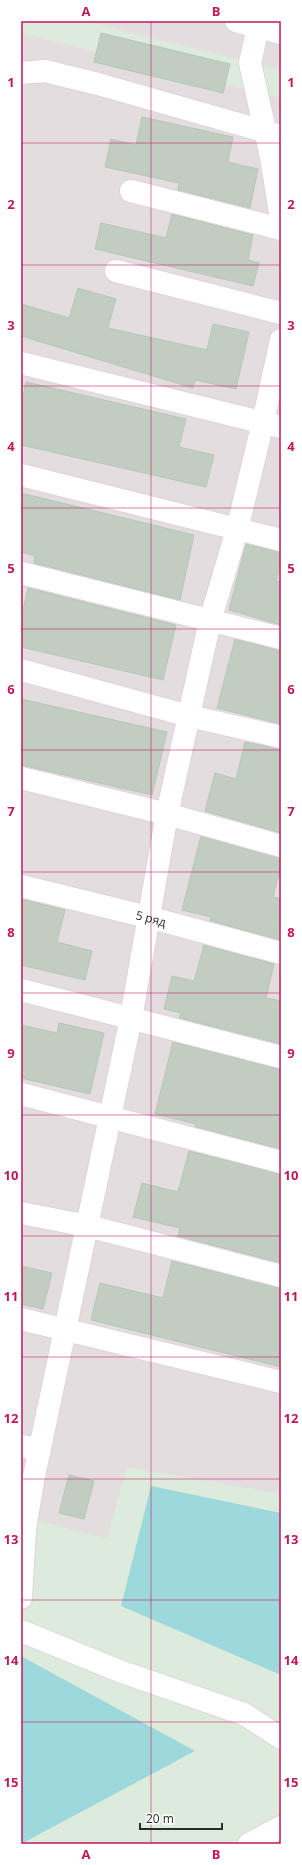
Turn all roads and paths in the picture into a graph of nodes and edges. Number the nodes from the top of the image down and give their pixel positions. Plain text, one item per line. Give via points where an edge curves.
1 (236, 21) edge
2 (258, 27) junction
3 (281, 33) edge
4 (21, 73) edge
5 (273, 134) edge
6 (131, 191) dead end
7 (281, 219) edge
8 (281, 229) edge
9 (116, 271) dead end
10 (281, 313) edge
11 (281, 340) edge
12 (21, 363) edge
13 (272, 425) edge
14 (21, 475) edge
15 (237, 530) junction
16 (281, 540) edge
17 (21, 573) edge
18 (210, 620) junction
19 (281, 638) edge
20 (21, 670) edge
21 (189, 716) junction
22 (281, 737) edge
23 (21, 778) edge
24 (167, 814) junction
25 (281, 846) edge
26 (21, 886) edge
27 (148, 917) junction
28 (281, 953) edge
29 (21, 990) edge
30 (131, 1018) junction
31 (281, 1056) edge
32 (21, 1094) edge
33 (110, 1117) junction
34 (281, 1162) edge
35 (21, 1213) edge
36 (88, 1226) junction
37 (281, 1276) edge
38 (21, 1319) edge
39 (66, 1329) junction
40 (281, 1382) edge
41 (30, 1448) edge
42 (21, 1598) edge
43 (21, 1630) edge
44 (281, 1738) edge
45 (281, 1827) edge
46 (249, 1844) edge

1 - 2 street
2 - 3 street
2 - 5 street via 250,63
4 - 5 street via 45,71
5 - 7 street
6 - 8 street
9 - 10 street
11 - 13 street
12 - 13 street
13 - 15 street
14 - 15 street
15 - 16 street
15 - 18 street
17 - 18 street
18 - 19 street
18 - 21 street
20 - 21 street
21 - 22 street
21 - 24 street
23 - 24 street
24 - 25 street
24 - 27 street
26 - 27 street, 5 ряд
27 - 28 street, 5 ряд
27 - 30 street
29 - 30 street
30 - 31 street
30 - 33 street
32 - 33 street
33 - 34 street
33 - 36 street
35 - 36 street
36 - 37 street
36 - 39 street
38 - 39 street
39 - 40 street
39 - 41 street
41 - 42 street
43 - 44 street via 122,1672 244,1714
45 - 46 street

